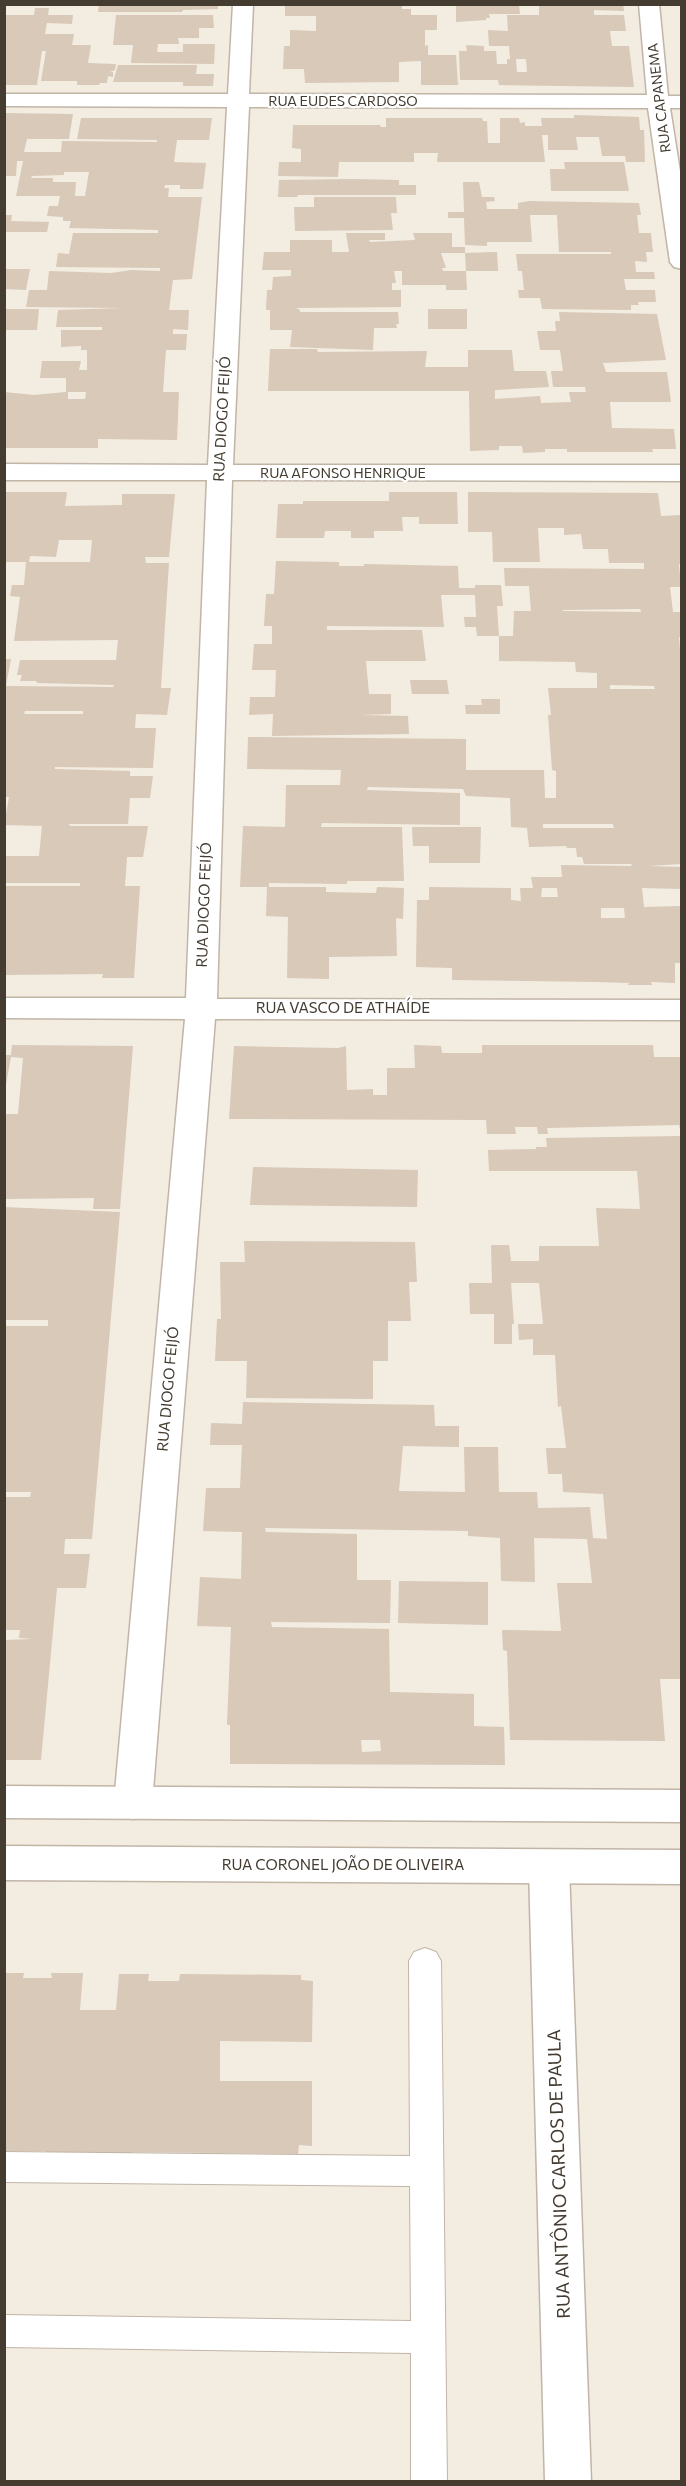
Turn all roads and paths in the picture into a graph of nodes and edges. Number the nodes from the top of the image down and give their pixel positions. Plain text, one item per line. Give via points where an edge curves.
1 (243, 4) edge
2 (649, 4) edge
3 (4, 100) edge
4 (238, 101) junction
5 (658, 102) junction
6 (681, 102) edge
7 (681, 262) edge
8 (4, 472) edge
9 (220, 472) junction
10 (681, 473) edge
11 (4, 1008) edge
12 (201, 1008) junction
13 (681, 1010) edge
14 (4, 1802) edge
15 (133, 1803) junction
16 (681, 1806) edge
17 (4, 1863) edge
18 (549, 1867) junction
19 (681, 1867) edge
20 (425, 1960) dead end
21 (4, 2167) edge
22 (427, 2171) junction
23 (4, 2331) edge
24 (429, 2337) junction
25 (429, 2481) edge
26 (568, 2481) edge

1 - 4 street, RUA DIOGO FEIJÓ
2 - 5 street, RUA CAPANEMA
3 - 4 street, RUA EUDES CARDOSO
4 - 5 street, RUA EUDES CARDOSO
4 - 9 street, RUA DIOGO FEIJÓ
5 - 6 street, RUA EUDES CARDOSO
5 - 7 street, RUA CAPANEMA
8 - 9 street, RUA AFONSO HENRIQUE
9 - 10 street, RUA AFONSO HENRIQUE
9 - 12 street, RUA DIOGO FEIJÓ
11 - 12 street, RUA VASCO DE ATHAÍDE
12 - 13 street, RUA VASCO DE ATHAÍDE
12 - 15 street, RUA DIOGO FEIJÓ
14 - 15 street
15 - 16 street
17 - 18 street, RUA CORONEL JOÃO DE OLIVEIRA
18 - 19 street, RUA CORONEL JOÃO DE OLIVEIRA
18 - 26 street, RUA ANTÔNIO CARLOS DE PAULA
20 - 22 lane
21 - 22 lane
22 - 24 lane
23 - 24 lane
24 - 25 lane

